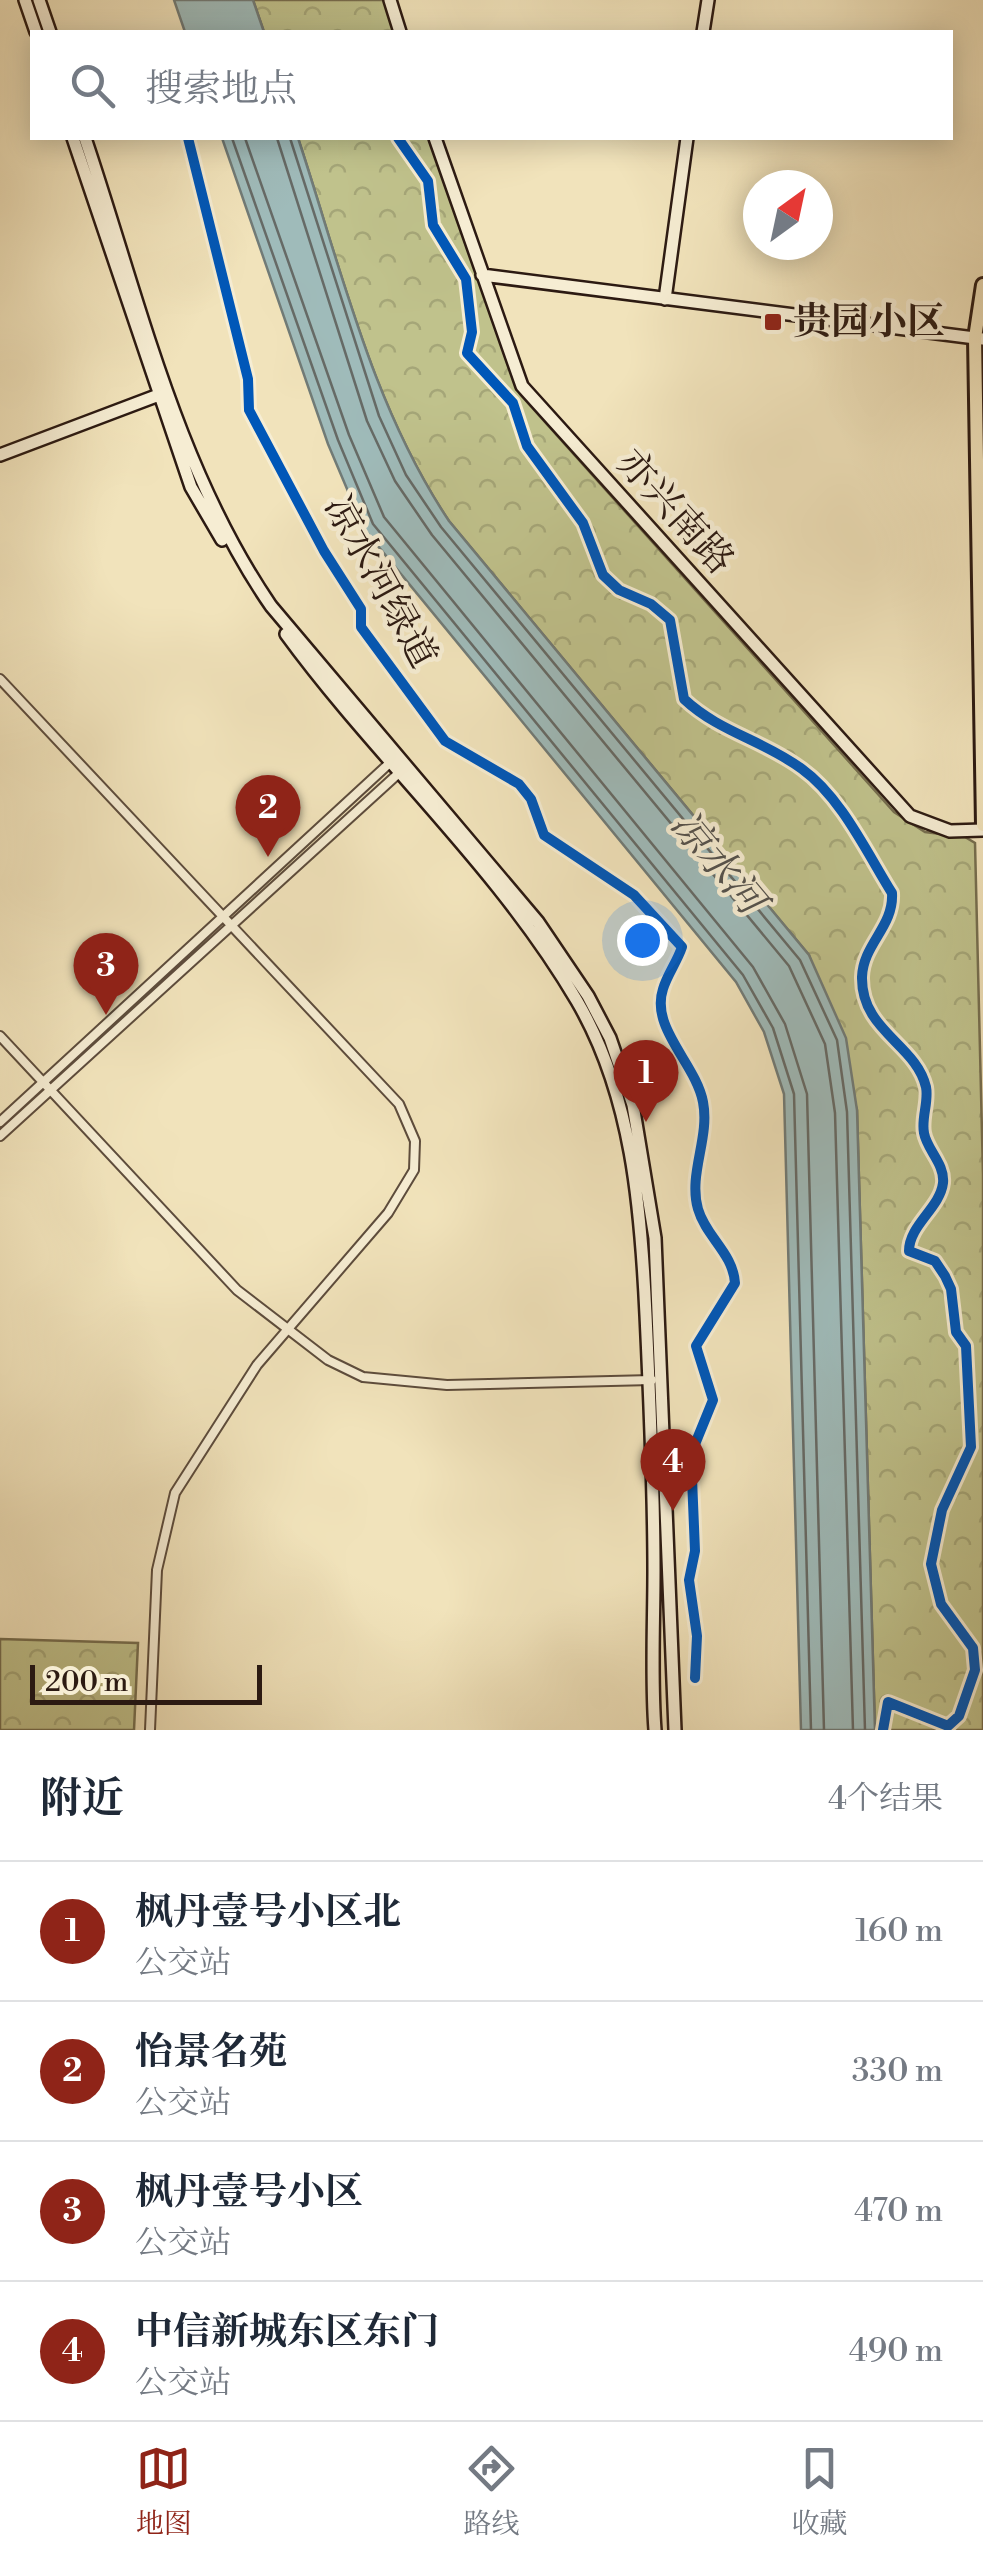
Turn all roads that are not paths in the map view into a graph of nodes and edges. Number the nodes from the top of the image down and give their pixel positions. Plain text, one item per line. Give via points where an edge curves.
1 (25, 0) edge
2 (39, 0) edge
3 (390, 0) edge
4 (708, 0) edge
5 (35, 30) edge
6 (49, 30) edge
7 (399, 30) edge
8 (703, 30) edge
9 (74, 140) edge
10 (86, 140) edge
11 (437, 140) edge
12 (687, 140) edge
13 (482, 275) junction
14 (983, 284) edge
15 (666, 299) junction
16 (979, 338) edge
17 (164, 394) junction
18 (0, 455) edge
19 (0, 680) edge
20 (393, 760) junction
21 (403, 770) junction
22 (983, 828) edge
23 (222, 912) junction
24 (231, 924) junction
25 (0, 1036) edge
26 (42, 1082) junction
27 (50, 1091) junction
28 (0, 1122) edge
29 (0, 1136) edge
30 (284, 1330) junction
31 (655, 1380) junction
32 (150, 1730) edge
33 (654, 1730) edge
34 (674, 1730) edge

1 - 5 street
2 - 6 street
3 - 7 street
4 - 8 street
9 - 17 street
10 - 17 street
11 - 13 street, 亦兴南路
12 - 15 street
13 - 15 street
13 - 22 street, 亦兴南路 via 522,386 872,778 929,827
14 - 16 main road
15 - 16 street
16 - 22 main road
17 - 18 street
17 - 20 street via 238,558
19 - 23 street
20 - 21 street
20 - 23 street
21 - 24 street
21 - 31 street via 538,922 610,1038 648,1178
23 - 24 street
23 - 26 street
24 - 27 street
24 - 30 street via 400,1104 415,1141 414,1170 388,1213
25 - 26 street
26 - 27 street
26 - 28 street
27 - 29 street
27 - 30 street via 237,1290
30 - 31 street via 363,1377 446,1385
30 - 32 street via 175,1492 156,1570
31 - 33 street
31 - 34 street

